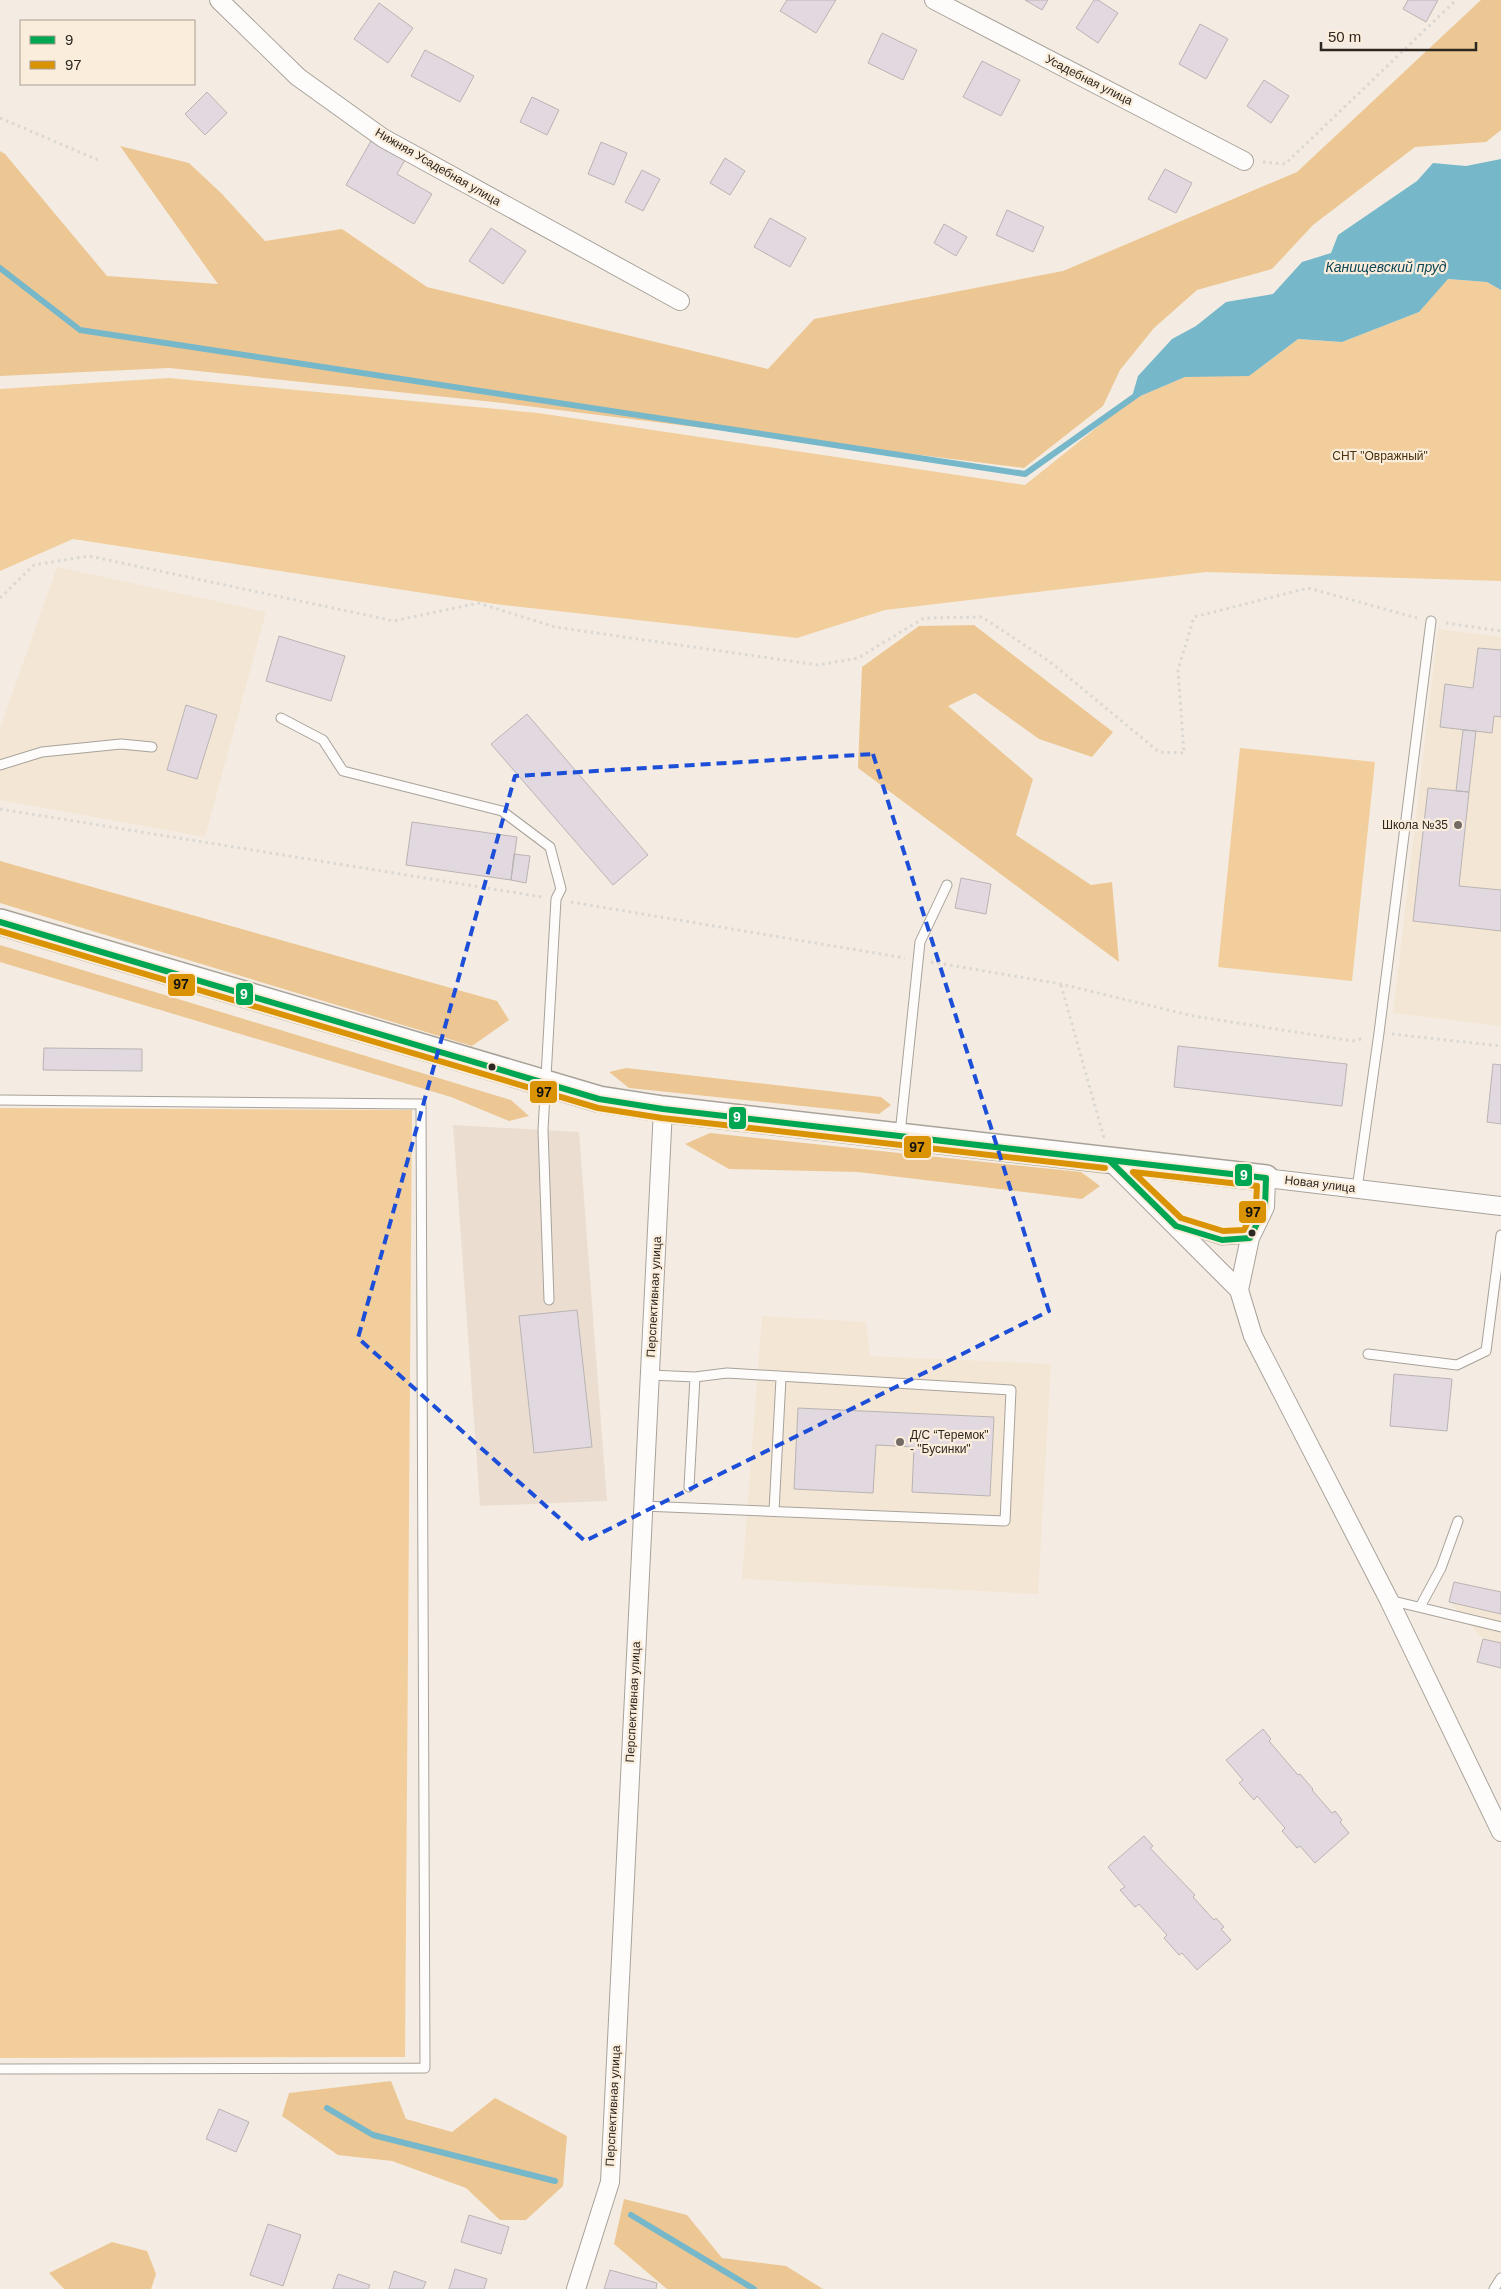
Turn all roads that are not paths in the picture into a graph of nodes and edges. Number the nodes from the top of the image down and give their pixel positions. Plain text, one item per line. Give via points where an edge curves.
1 (219, 0) edge
2 (934, 0) edge
3 (1244, 161) road end
4 (680, 301) dead end
5 (1431, 621) road end
6 (281, 718) dead end
7 (152, 747) dead end
8 (0, 765) edge
9 (947, 885) dead end
10 (0, 922) edge
11 (544, 1083) junction
12 (0, 1100) edge
13 (663, 1109) junction
14 (900, 1136) junction
15 (1110, 1161) junction
16 (1266, 1178) junction
17 (1357, 1189) junction
18 (1501, 1206) edge
19 (1176, 1226) junction
20 (1501, 1235) edge
21 (1250, 1238) junction
22 (1239, 1290) junction
23 (549, 1300) dead end
24 (1368, 1354) dead end
25 (650, 1374) junction
26 (695, 1377) junction
27 (782, 1378) junction
28 (689, 1487) dead end
29 (643, 1506) junction
30 (774, 1511) junction
31 (1458, 1521) dead end
32 (1389, 1600) junction
33 (1420, 1608) junction
34 (1501, 1627) edge
35 (1501, 1832) edge
36 (0, 2069) edge
37 (1501, 2278) edge
38 (576, 2289) edge
39 (1494, 2289) edge

1 - 4 street, Нижняя Усадебная улица via 298,77 383,138
2 - 3 street, Усадебная улица
5 - 17 lane
6 - 11 lane via 323,740 342,771 502,811 550,847 561,889 556,899
7 - 8 lane via 121,744 42,752
9 - 14 lane via 920,942
10 - 11 street, Новая улица
11 - 13 street, Новая улица via 599,1099
11 - 23 lane
12 - 36 lane via 421,1104 424,2058 424,2068
13 - 14 street, Новая улица
13 - 25 street, Перспективная улица
14 - 15 street, Новая улица
15 - 16 street, Новая улица
15 - 19 street
16 - 17 street, Новая улица
16 - 21 street via 1265,1207
17 - 18 street, Новая улица
19 - 21 lane via 1222,1240
19 - 22 street
20 - 24 lane via 1486,1351 1457,1365
21 - 22 street
22 - 32 street via 1253,1336
25 - 26 lane
25 - 29 street, Перспективная улица
26 - 27 lane via 727,1373
26 - 28 lane
27 - 30 lane
27 - 30 lane via 1011,1390 1005,1521
29 - 30 lane
29 - 38 street, Перспективная улица via 610,2182
31 - 33 lane via 1441,1568
32 - 33 lane
32 - 35 street
33 - 34 lane
37 - 39 lane

